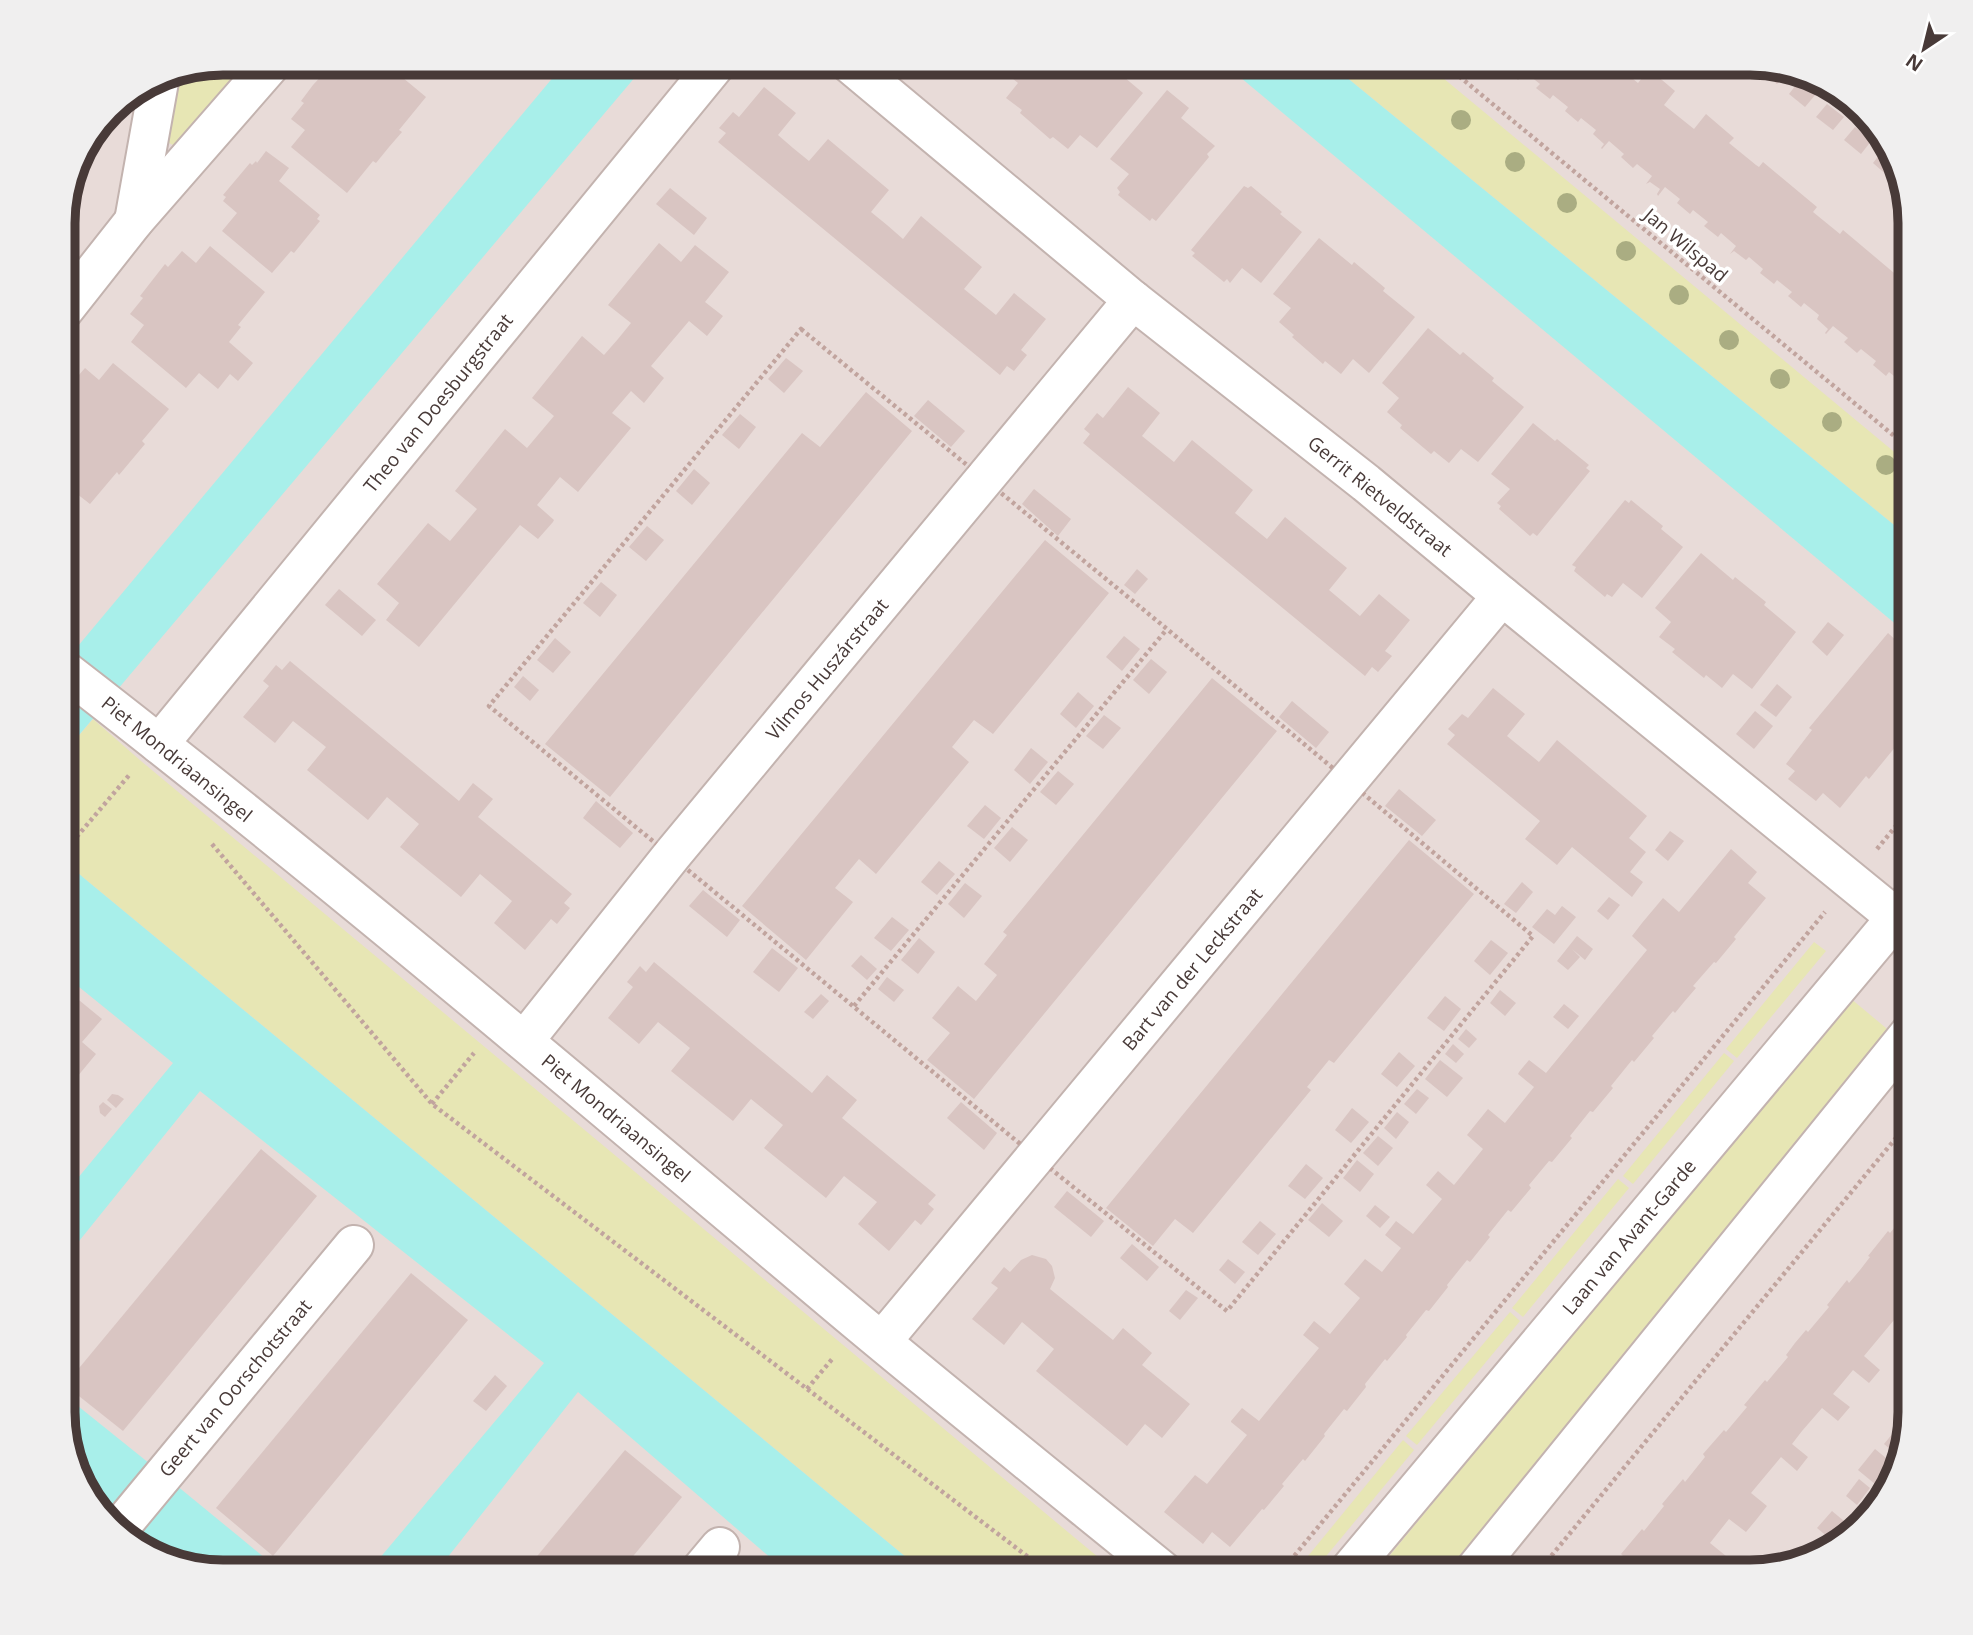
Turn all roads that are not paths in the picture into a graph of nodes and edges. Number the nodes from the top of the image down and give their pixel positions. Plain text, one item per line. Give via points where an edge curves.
1 (262, 75) edge
2 (707, 75) edge
3 (863, 75) edge
4 (157, 91) edge
5 (134, 221) junction
6 (76, 295) edge
7 (1133, 300) junction
8 (1502, 596) junction
9 (76, 679) edge
10 (159, 744) junction
11 (1898, 912) edge
12 (1898, 924) edge
13 (512, 1032) junction
14 (1898, 1048) edge
15 (354, 1245) dead end
16 (882, 1342) junction
17 (125, 1522) edge
18 (1149, 1560) edge
19 (1358, 1560) edge
20 (1483, 1560) edge

1 - 5 street
2 - 10 street, Theo van Doesburgstraat
3 - 7 street, Gerrit Rietveldstraat
4 - 5 street
5 - 6 street
7 - 8 street, Gerrit Rietveldstraat via 1366,482
7 - 13 street, Vilmos Huszárstraat via 671,855
8 - 11 street, Gerrit Rietveldstraat via 1850,881
8 - 16 street, Bart van der Leckstraat
9 - 10 street, Piet Mondriaansingel
10 - 13 street, Piet Mondriaansingel
12 - 19 street, Laan van Avant-Garde
13 - 16 street, Piet Mondriaansingel
14 - 20 street
15 - 17 street, Geert van Oorschotstraat
16 - 18 street, Piet Mondriaansingel

